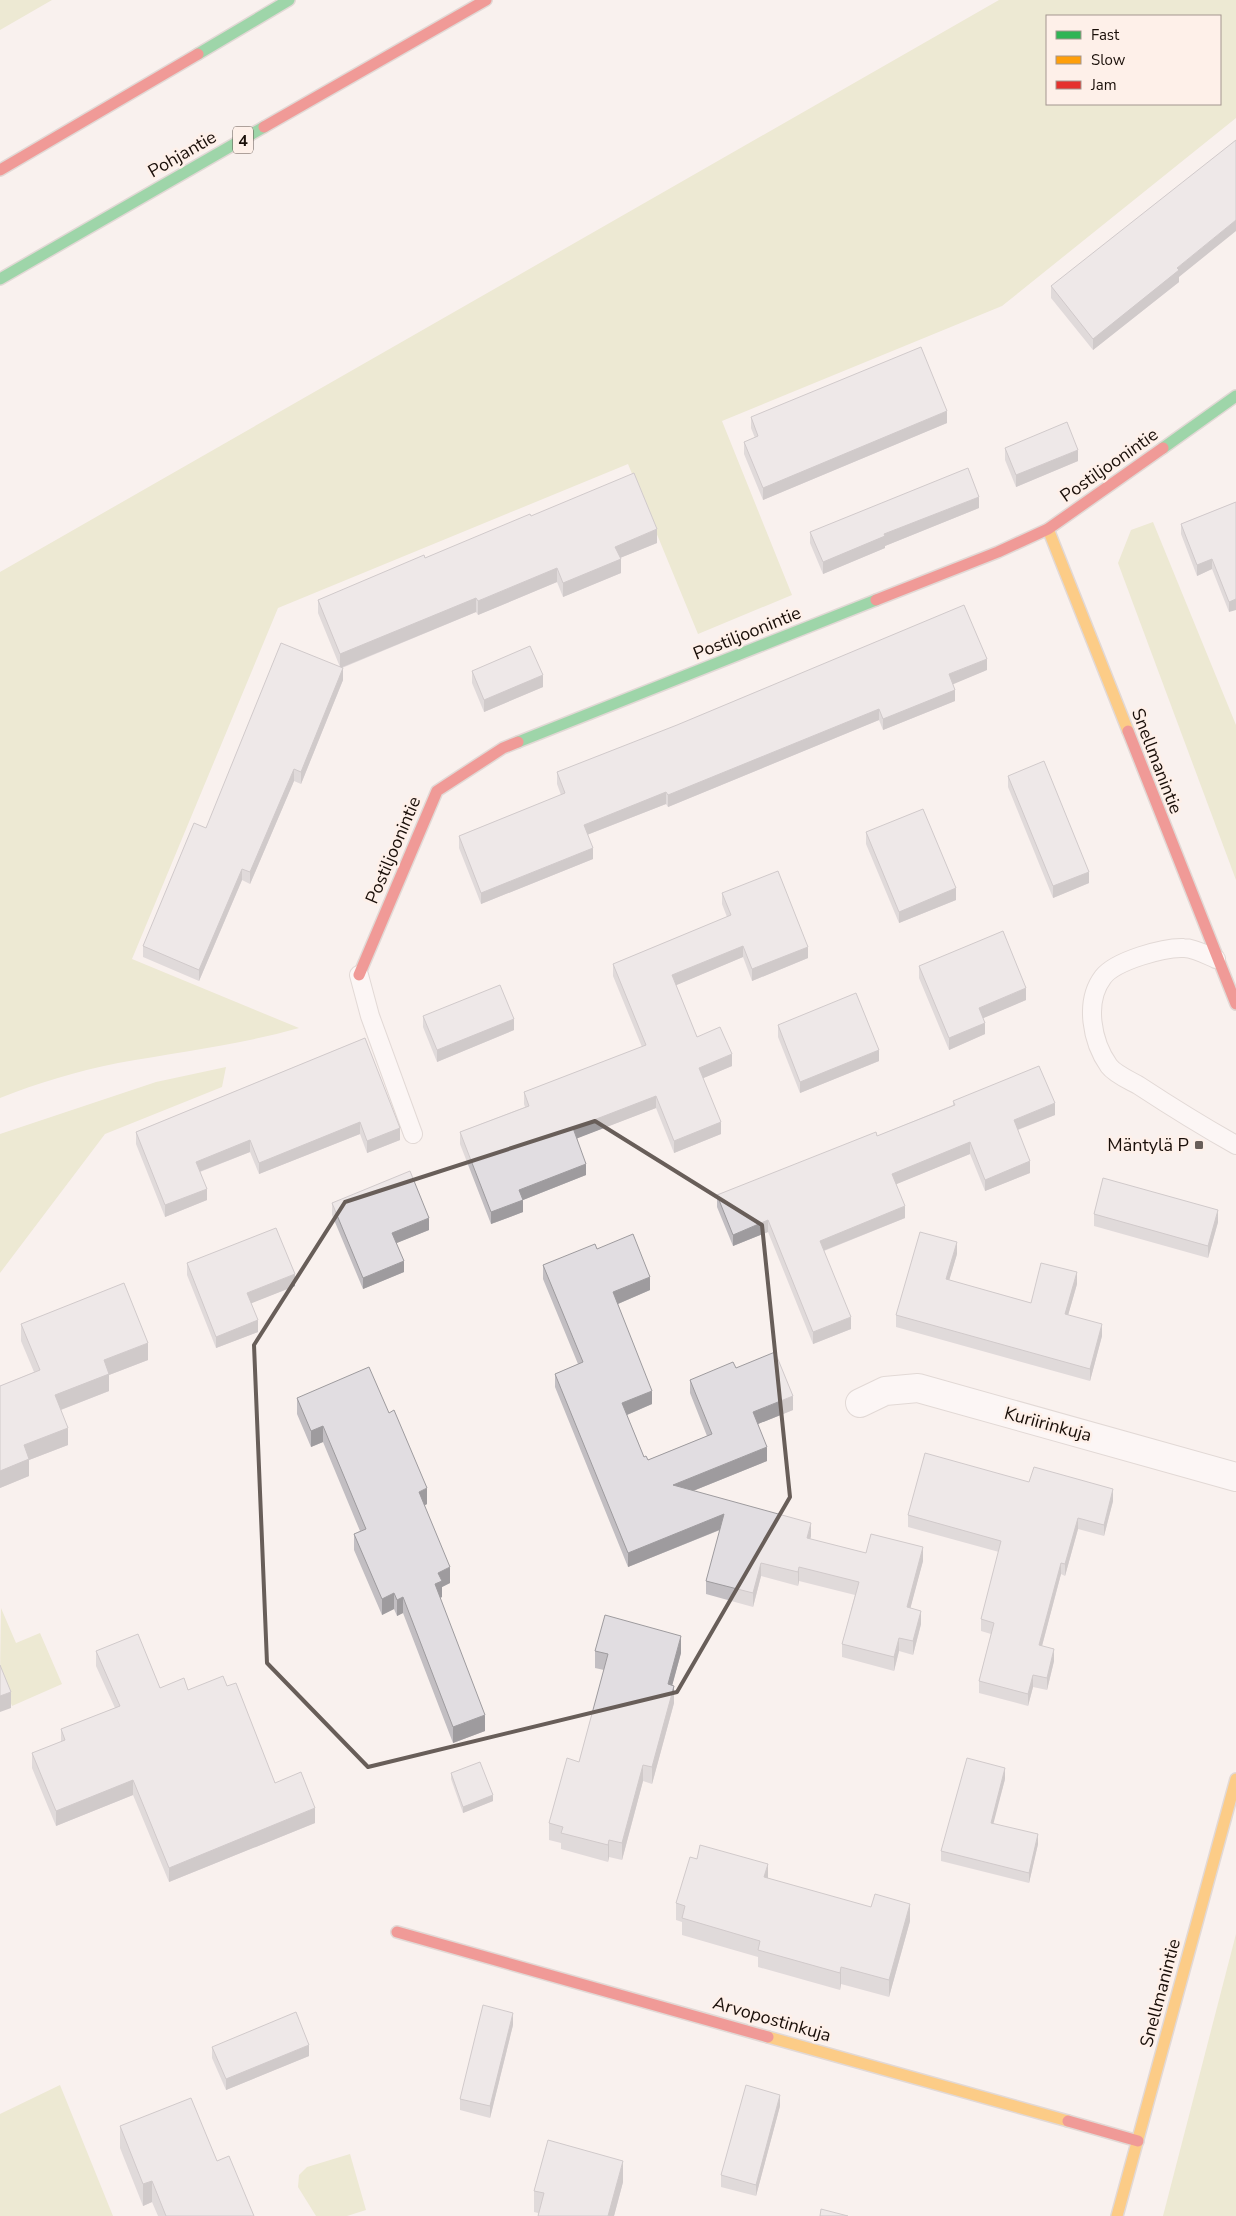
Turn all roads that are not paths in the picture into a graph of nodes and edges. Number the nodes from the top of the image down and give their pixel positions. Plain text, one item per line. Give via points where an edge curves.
1 (289, 0) edge
2 (486, 0) edge
3 (40, 148) junction
4 (0, 163) edge
5 (0, 170) edge
6 (0, 279) edge
7 (1236, 396) edge
8 (1048, 529) junction
9 (1216, 959) junction
10 (359, 975) joint
11 (1236, 1004) edge
12 (413, 1134) dead end
13 (1236, 1145) edge
14 (860, 1404) dead end
15 (1236, 1477) edge
16 (1235, 1789) edge
17 (397, 1932) dead end
18 (1138, 2141) junction
19 (1117, 2216) edge

1 - 3 main road
2 - 6 main road, Pohjantie / 4
3 - 4 main road
3 - 5 main road
7 - 8 main road, Postiljoonintie
8 - 9 main road, Snellmanintie
8 - 10 main road, Postiljoonintie via 998,552 503,748 445,785 437,791
9 - 11 main road, Snellmanintie
9 - 13 lane via 1185,948 1158,950 1128,960 1103,976 1092,1002 1093,1019 1099,1048 1111,1068
10 - 12 lane via 370,1016
14 - 15 street, Kuriirinkuja via 885,1391 918,1388
16 - 18 main road, Snellmanintie
17 - 18 main road, Arvopostinkuja
18 - 19 main road, Snellmanintie

